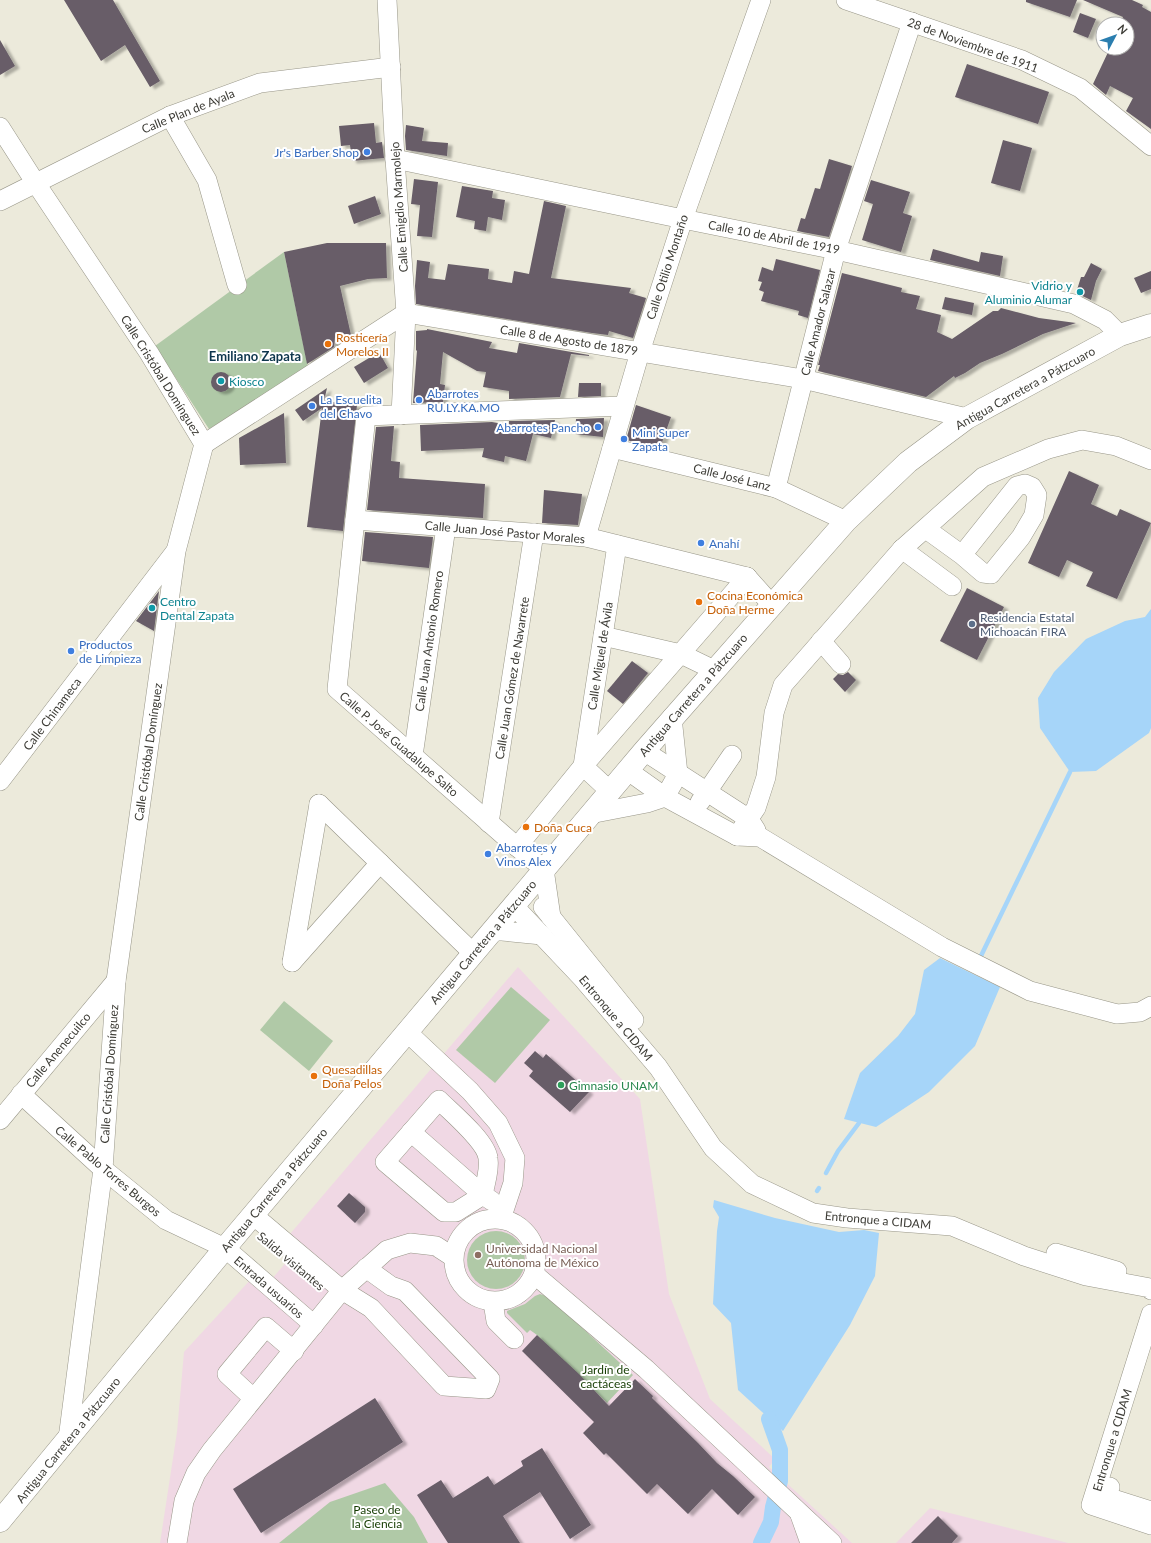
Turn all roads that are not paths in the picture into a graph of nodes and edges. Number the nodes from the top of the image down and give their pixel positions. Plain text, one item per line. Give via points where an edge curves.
1 (387, 0) edge
2 (761, 0) edge
3 (846, 0) edge
4 (912, 22) junction
5 (391, 67) junction
6 (170, 116) junction
7 (0, 127) edge
8 (1151, 146) edge
9 (394, 159) junction
10 (35, 182) junction
11 (0, 201) edge
12 (683, 219) junction
13 (836, 250) junction
14 (237, 285) dead end
15 (406, 313) junction
16 (1151, 325) edge
17 (1120, 335) junction
18 (640, 352) junction
19 (803, 379) junction
20 (623, 406) junction
21 (401, 415) junction
22 (967, 418) junction
23 (204, 444) junction
24 (612, 448) junction
25 (1151, 460) edge
26 (776, 488) junction
27 (354, 520) junction
28 (846, 521) junction
29 (446, 526) junction
30 (926, 529) junction
31 (534, 533) junction
32 (586, 537) junction
33 (617, 545) junction
34 (902, 549) junction
35 (176, 551) junction
36 (962, 555) junction
37 (747, 577) junction
38 (952, 586) dead end
39 (772, 605) junction
40 (603, 636) junction
41 (821, 641) junction
42 (681, 654) junction
43 (841, 664) dead end
44 (714, 670) junction
45 (672, 717) junction
46 (644, 751) junction
47 (732, 755) dead end
48 (413, 756) junction
49 (583, 766) junction
50 (627, 770) junction
51 (678, 774) junction
52 (0, 781) edge
53 (610, 791) junction
54 (707, 792) junction
55 (664, 797) junction
56 (693, 813) junction
57 (590, 814) junction
58 (749, 819) junction
59 (489, 823) junction
60 (737, 836) junction
61 (760, 838) junction
62 (517, 847) junction
63 (380, 863) junction
64 (544, 869) junction
65 (520, 897) junction
66 (551, 917) junction
67 (492, 931) junction
68 (542, 935) junction
69 (474, 953) junction
70 (588, 974) junction
71 (116, 981) junction
72 (1151, 1006) edge
73 (407, 1032) junction
74 (21, 1094) junction
75 (2, 1112) edge
76 (412, 1132) junction
77 (103, 1169) junction
78 (483, 1195) junction
79 (503, 1214) junction
80 (953, 1221) junction
81 (239, 1232) junction
82 (453, 1256) junction
83 (366, 1268) junction
84 (534, 1274) junction
85 (1151, 1280) edge
86 (391, 1286) junction
87 (1151, 1290) edge
88 (339, 1295) junction
89 (493, 1302) junction
90 (371, 1308) junction
91 (1151, 1314) edge
92 (318, 1321) junction
93 (514, 1339) dead end
94 (1151, 1350) edge
95 (294, 1351) junction
96 (253, 1398) junction
97 (68, 1439) junction
98 (1099, 1501) junction
99 (793, 1507) junction
100 (1151, 1511) edge
101 (0, 1522) edge
102 (1151, 1525) edge
103 (177, 1543) edge
104 (810, 1543) edge
105 (832, 1543) edge

1 - 5 street, Calle Emigdio Marmolejo
2 - 12 street, Calle Otilio Montaño
3 - 4 street, 28 de Noviembre de 1911
4 - 8 street, 28 de Noviembre de 1911 via 1022,60 1080,88
4 - 13 street, Calle Amador Salazar
5 - 6 street, Calle Plan de Ayala via 260,83
5 - 9 street, Calle Emigdio Marmolejo
6 - 10 street, Calle Plan de Ayala
6 - 14 street via 206,180
7 - 10 street, Calle Cristóbal Domínguez
9 - 12 street, Calle 10 de Abril de 1919
9 - 15 street, Calle Emigdio Marmolejo
10 - 11 street, Calle Plan de Ayala
10 - 23 street, Calle Cristóbal Domínguez via 149,353
12 - 13 street, Calle 10 de Abril de 1919
12 - 18 street, Calle Otilio Montaño
13 - 17 street, Calle 10 de Abril de 1919 via 1074,304 1105,320
13 - 19 street, Calle Amador Salazar
15 - 18 street, Calle 8 de Agosto de 1879
15 - 21 street, Calle Emigdio Marmolejo
15 - 23 street
16 - 17 main road, Antigua Carretera a Pátzcuaro
17 - 22 main road, Antigua Carretera a Pátzcuaro
18 - 19 street, Calle 8 de Agosto de 1879
18 - 20 street, Calle Otilio Montaño
19 - 22 street, Calle 8 de Agosto de 1879
19 - 26 street, Calle Amador Salazar
20 - 21 street
20 - 24 street, Calle Otilio Montaño
21 - 27 street, Calle P. José Guadalupe Salto via 366,416
22 - 28 main road, Antigua Carretera a Pátzcuaro via 908,462
23 - 35 street, Calle Cristóbal Domínguez
24 - 26 street, Calle José Lanz
24 - 32 street, Calle Otilio Montaño
25 - 30 street via 1116,446 1082,440 1048,449 983,477
26 - 28 street, Calle José Lanz
27 - 29 street, Calle Juan José Pastor Morales
27 - 48 street, Calle P. José Guadalupe Salto via 337,689
28 - 39 main road, Antigua Carretera a Pátzcuaro
29 - 31 street, Calle Juan José Pastor Morales
29 - 48 street, Calle Juan Antonio Romero
30 - 34 street
30 - 36 street
31 - 32 street, Calle Juan José Pastor Morales
31 - 59 street, Calle Juan Gómez de Navarrete
32 - 33 street, Calle Juan José Pastor Morales
33 - 37 street, Calle Juan José Pastor Morales
33 - 40 street, Calle Miguel de Ávila
34 - 38 street
34 - 41 street
35 - 52 street, Calle Chinameca
35 - 71 street, Calle Cristóbal Domínguez
36 - 36 street via 983,574 991,574 1021,537 1034,515 1037,495 1032,487 1025,484 1017,486
37 - 39 street
37 - 42 street
39 - 44 main road, Antigua Carretera a Pátzcuaro
40 - 42 street
40 - 49 street, Calle Miguel de Ávila
41 - 43 street
41 - 58 street via 783,685 774,713 766,777 756,808
42 - 44 street
42 - 49 street
44 - 45 main road, Antigua Carretera a Pátzcuaro
45 - 46 main road, Antigua Carretera a Pátzcuaro
45 - 51 street
46 - 50 main road, Antigua Carretera a Pátzcuaro
46 - 51 street
47 - 54 street
48 - 59 street, Calle P. José Guadalupe Salto
49 - 53 street
49 - 62 street
50 - 53 main road, Antigua Carretera a Pátzcuaro
50 - 55 street
51 - 54 street
51 - 55 street
53 - 57 main road, Antigua Carretera a Pátzcuaro
54 - 56 street
54 - 58 street
55 - 56 street
55 - 57 street via 647,803
56 - 60 street
57 - 64 main road, Antigua Carretera a Pátzcuaro
58 - 60 street
58 - 61 street
59 - 62 street, Calle P. José Guadalupe Salto
60 - 61 street
61 - 72 street via 942,947 1030,991 1117,1014 1140,1012
62 - 64 street, Calle P. José Guadalupe Salto
63 - 63 street via 319,804 292,962 302,950
63 - 69 street
64 - 65 main road, Antigua Carretera a Pátzcuaro
64 - 66 street
65 - 66 street, Entronque a CIDAM
65 - 67 main road, Antigua Carretera a Pátzcuaro
65 - 68 street, Entronque a CIDAM
66 - 70 street, Entronque a CIDAM
67 - 68 street
67 - 69 main road, Antigua Carretera a Pátzcuaro
68 - 70 street, Entronque a CIDAM
69 - 73 main road, Antigua Carretera a Pátzcuaro
70 - 80 street, Entronque a CIDAM via 662,1063 713,1148 752,1184 813,1213 847,1218
71 - 74 street, Calle Anenecuilco
71 - 77 street, Calle Cristóbal Domínguez
73 - 79 street via 470,1091 498,1123 515,1158 513,1183
73 - 81 main road, Antigua Carretera a Pátzcuaro
74 - 75 street, Calle Anenecuilco
74 - 77 street, Calle Pablo Torres Burgos
76 - 78 street
76 - 78 street via 439,1100 482,1143 488,1157 488,1173
76 - 78 street via 385,1162 444,1212 456,1212
77 - 81 street, Calle Pablo Torres Burgos via 166,1220
77 - 97 street, Calle Cristóbal Domínguez
78 - 79 street
79 - 82 street via 475,1224 464,1232
79 - 84 street via 530,1239 535,1250
80 - 85 street, Entronque a CIDAM
80 - 87 street, Entronque a CIDAM via 1024,1256 1079,1274
81 - 88 street
81 - 92 street
81 - 97 main road, Antigua Carretera a Pátzcuaro
82 - 83 street via 436,1246 410,1243 387,1250
82 - 89 street via 454,1270 468,1292 480,1299
83 - 86 street
83 - 88 street
84 - 89 street via 528,1286 518,1295
84 - 99 street via 646,1368
86 - 90 street
86 - 90 street via 405,1290 490,1379 486,1389 444,1386
88 - 90 street
88 - 92 street
89 - 93 street via 496,1321
91 - 98 street, Entronque a CIDAM
92 - 95 street
94 - 98 street, Entronque a CIDAM
95 - 96 street
95 - 96 street via 266,1327 227,1374
96 - 103 street via 196,1474 184,1501
97 - 101 main road, Antigua Carretera a Pátzcuaro
98 - 100 street, Entronque a CIDAM
98 - 102 street, Entronque a CIDAM
99 - 104 street
99 - 105 street

